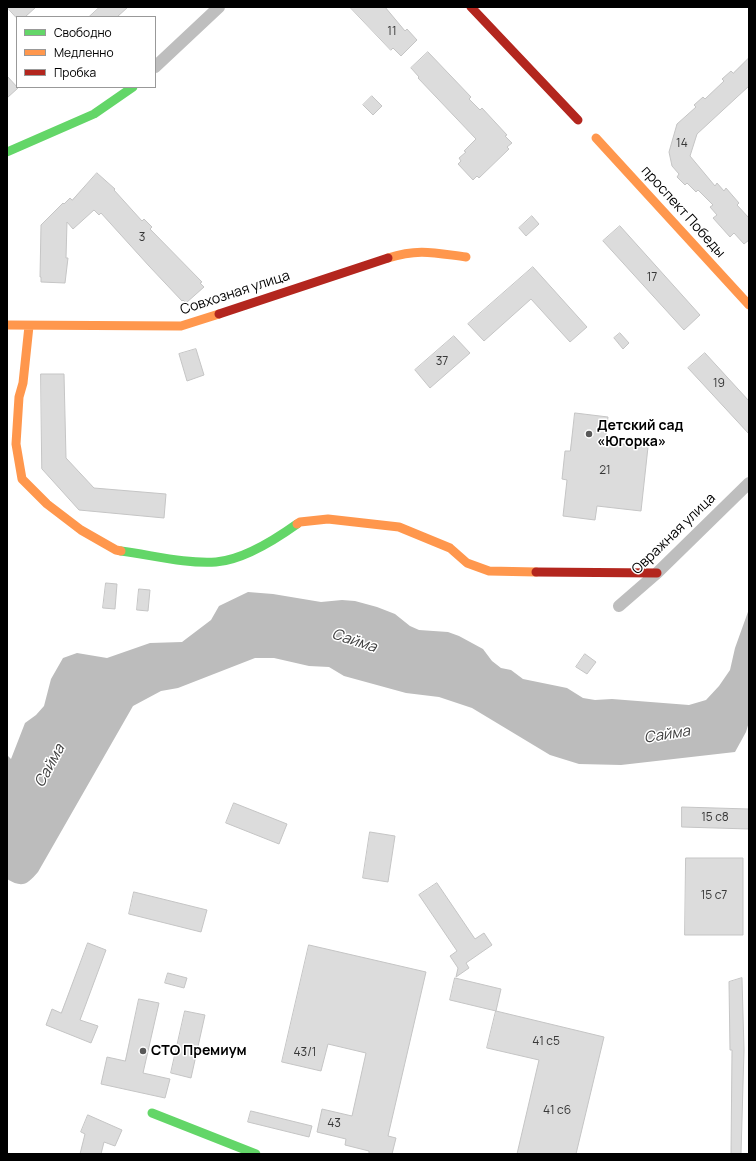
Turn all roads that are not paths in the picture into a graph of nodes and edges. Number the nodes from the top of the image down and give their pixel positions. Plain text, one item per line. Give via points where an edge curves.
1 (219, 7) edge
2 (471, 7) edge
3 (156, 66) edge
4 (132, 88) edge
5 (578, 120) dead end
6 (596, 138) dead end
7 (7, 152) edge
8 (466, 257) dead end
9 (749, 305) edge
10 (7, 325) edge
11 (29, 326) junction
12 (749, 483) edge
13 (657, 573) junction
14 (619, 606) dead end
15 (152, 1113) dead end
16 (256, 1154) edge

1 - 3 street
2 - 5 street
4 - 7 street via 94,114
6 - 9 street, проспект Победы
8 - 11 street, Совхозная улица via 419,251 407,252 181,326
10 - 11 street, Совхозная улица
11 - 13 street via 23,383 19,397 16,444 22,479 52,508 81,530 116,550 182,560 217,562 250,552 279,538 300,522 328,519 399,527 450,548 467,563 488,571
12 - 13 street, Овражная улица
13 - 14 street, Овражная улица
15 - 16 street

